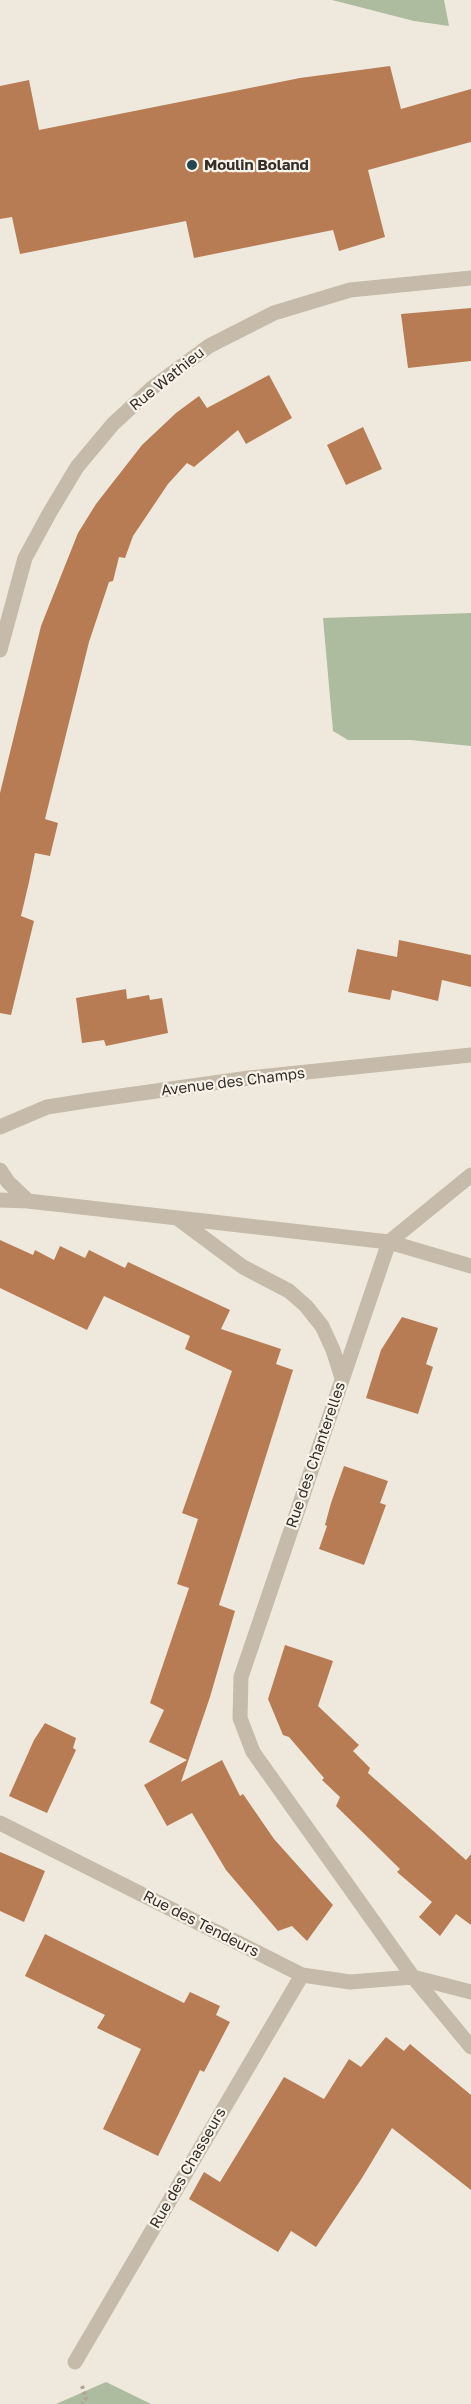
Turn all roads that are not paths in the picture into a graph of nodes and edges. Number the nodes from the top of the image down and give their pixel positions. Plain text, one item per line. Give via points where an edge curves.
1 (471, 278) edge
2 (0, 650) edge
3 (471, 1055) edge
4 (5, 1125) edge
5 (0, 1138) edge
6 (0, 1170) edge
7 (471, 1175) edge
8 (0, 1184) edge
9 (0, 1200) edge
10 (28, 1201) junction
11 (177, 1218) junction
12 (389, 1242) junction
13 (471, 1266) edge
14 (342, 1378) junction
15 (0, 1823) edge
16 (302, 1975) junction
17 (413, 1977) junction
18 (471, 1992) edge
19 (471, 2047) edge
20 (75, 2362) dead end

1 - 2 street, Rue Wathieu via 350,290 274,314 209,346 152,388 113,424 77,468 50,512 25,558
3 - 4 street, Avenue des Champs via 249,1078 47,1107
4 - 5 street
6 - 10 street
7 - 12 street
8 - 10 street
9 - 10 street
10 - 11 street
11 - 12 street
11 - 14 street via 243,1267 306,1306 322,1326
12 - 13 street
12 - 14 street, Rue des Chanterelles
14 - 17 street, Rue des Chanterelles via 241,1677 240,1718 252,1752
15 - 16 street, Rue des Tendeurs
16 - 17 street, Rue des Tendeurs via 350,1982
16 - 20 street, Rue des Chasseurs
17 - 18 street
17 - 19 street, Rue des Chanterelles

